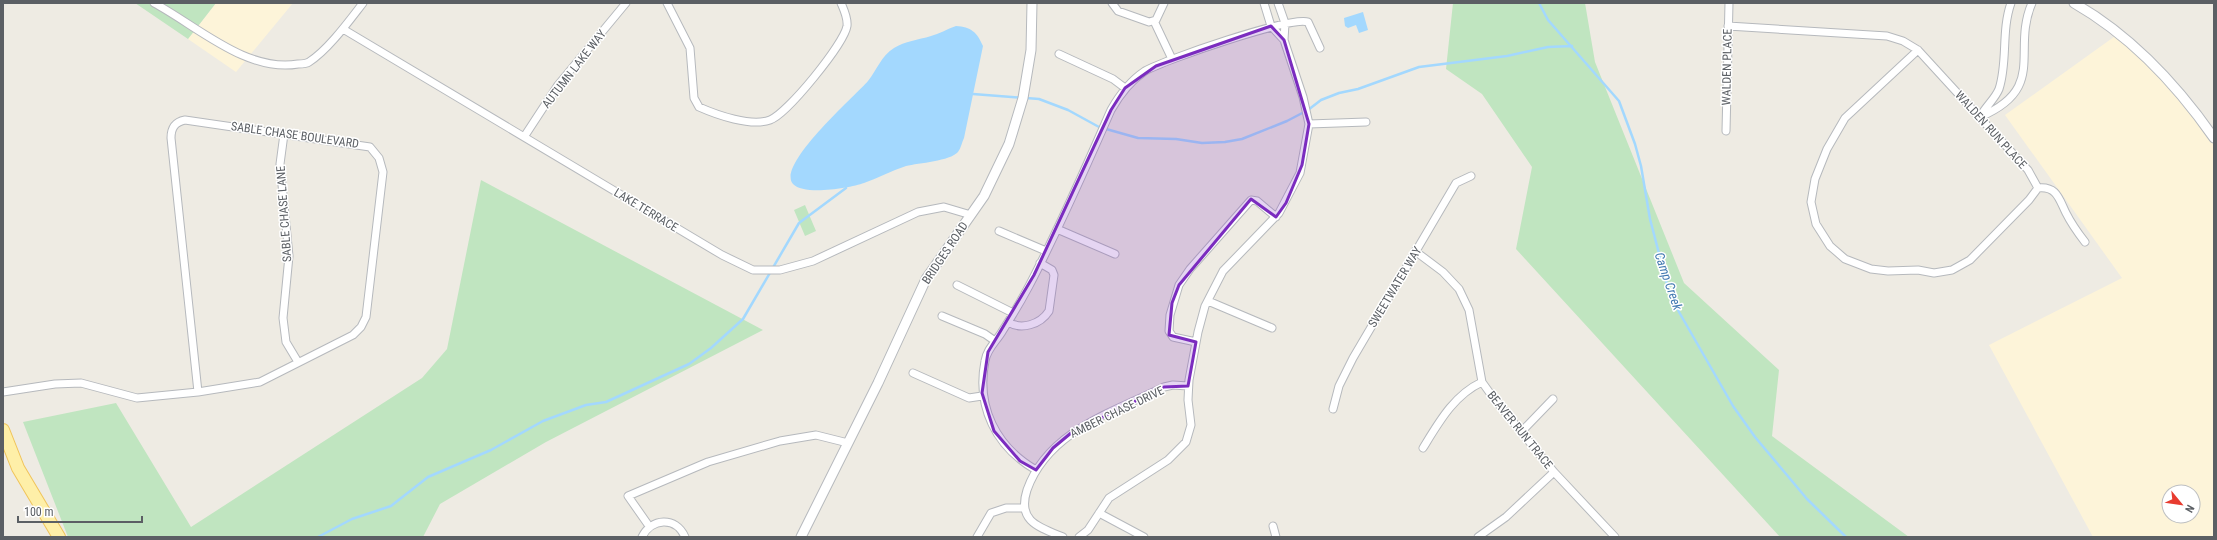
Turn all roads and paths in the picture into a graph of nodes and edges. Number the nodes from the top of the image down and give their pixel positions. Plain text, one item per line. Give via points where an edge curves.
1 (154, 3) edge
2 (363, 3) edge
3 (626, 3) edge
4 (667, 3) edge
5 (841, 3) edge
6 (1032, 3) edge
7 (1112, 3) edge
8 (1164, 3) edge
9 (1264, 3) edge
10 (1278, 3) edge
11 (1729, 3) edge
12 (2011, 3) edge
13 (2032, 3) edge
14 (2074, 3) edge
15 (1154, 21) junction
16 (1285, 23) junction
17 (1271, 26) junction
18 (1728, 26) junction
19 (343, 28) junction
20 (1284, 40) junction
21 (1320, 48) dead end
22 (1918, 50) junction
23 (1059, 54) dead end
24 (1172, 59) junction
25 (1125, 88) junction
26 (1995, 95) junction
27 (2004, 102) junction
28 (1980, 117) junction
29 (1366, 122) dead end
30 (1309, 124) junction
31 (1726, 131) dead end
32 (284, 134) junction
33 (524, 137) junction
34 (2214, 138) edge
35 (1471, 176) dead end
36 (2038, 188) junction
37 (971, 215) junction
38 (1276, 217) junction
39 (1058, 229) junction
40 (999, 231) dead end
41 (2085, 242) dead end
42 (1046, 251) junction
43 (1416, 252) junction
44 (1114, 254) dead end
45 (1040, 263) junction
46 (957, 285) dead end
47 (1208, 301) junction
48 (1013, 313) junction
49 (942, 316) dead end
50 (1008, 322) junction
51 (1272, 328) dead end
52 (995, 341) junction
53 (1196, 342) junction
54 (298, 362) junction
55 (913, 373) dead end
56 (1482, 382) junction
57 (1188, 386) junction
58 (3, 392) edge
59 (198, 392) junction
60 (982, 396) junction
61 (1553, 400) dead end
62 (1333, 409) dead end
63 (3, 430) edge
64 (1522, 431) junction
65 (848, 443) junction
66 (1424, 448) dead end
67 (1036, 470) junction
68 (1554, 472) junction
69 (1024, 508) junction
70 (1099, 513) junction
71 (649, 526) junction
72 (1273, 526) dead end
73 (1058, 536) edge
74 (59, 537) edge
75 (642, 537) edge
76 (685, 537) edge
77 (801, 537) edge
78 (977, 537) edge
79 (1079, 537) edge
80 (1144, 537) edge
81 (1276, 537) edge
82 (1478, 537) edge
83 (1615, 537) edge

1 - 19 street via 244,57 268,64 289,66 308,62
2 - 19 street
3 - 33 street, AUTUMN LAKE WAY via 558,86
4 - 5 street via 690,48 694,98 699,107 734,119 756,122 771,120 789,106 831,55 847,26 846,12
6 - 37 street, BRIDGES ROAD via 1031,50 1023,98 1009,144 984,196
7 - 15 street via 1118,11 1146,22
8 - 15 street
9 - 17 street
10 - 16 street
11 - 18 street, WALDEN PLACE
12 - 26 street, WALDEN RUN PLACE via 2005,22 2001,78
13 - 27 street via 2026,29 2024,75 2017,89
14 - 34 street via 2114,30 2149,60 2198,115
15 - 24 street
16 - 17 street
16 - 20 street
16 - 21 street via 1308,22
17 - 20 street
17 - 24 street
18 - 22 street, WALDEN RUN PLACE via 1887,36 1904,41
18 - 31 street, WALDEN PLACE
19 - 33 street, LAKE TERRACE
20 - 30 street
22 - 28 street, WALDEN RUN PLACE
22 - 36 street via 1845,118 1827,149 1817,172 1811,197 1816,224 1826,242 1844,259 1871,269 1934,273 1952,270 1970,260
23 - 25 street via 1113,79
24 - 25 street via 1144,72
25 - 39 street via 1111,110
26 - 27 street
26 - 28 street, WALDEN RUN PLACE
27 - 28 street
28 - 36 street, WALDEN RUN PLACE via 2028,170
29 - 30 street
30 - 38 street via 1300,173 1286,203
32 - 54 street, SABLE CHASE LANE via 280,164 289,256 283,318 286,342
32 - 54 street, SABLE CHASE BOULEVARD via 365,145 379,158 383,172 364,323 353,335
32 - 59 street, SABLE CHASE BOULEVARD via 186,120 180,121 172,128 170,138
33 - 37 street, LAKE TERRACE via 722,255 753,270 780,270 813,261 918,212 944,207
35 - 43 street, SWEETWATER WAY via 1456,183
36 - 41 street via 2047,188 2058,194 2066,213
37 - 65 street, BRIDGES ROAD via 926,279
38 - 47 street via 1223,271
38 - 53 street via 1257,201 1251,200 1184,277 1172,303 1169,331 1173,337
39 - 42 street
39 - 44 street
40 - 42 street
42 - 45 street
43 - 56 street, BEAVER RUN TRACE via 1443,272 1459,289 1469,310
43 - 62 street, SWEETWATER WAY via 1352,358 1339,386
45 - 48 street
45 - 50 street via 1050,268 1054,275 1049,311 1039,320 1026,326 1019,327
46 - 48 street
47 - 51 street
47 - 53 street
48 - 50 street
49 - 52 street via 985,334
50 - 52 street
52 - 60 street via 984,362
53 - 57 street
54 - 59 street, SABLE CHASE BOULEVARD via 260,382
55 - 60 street via 969,398
56 - 64 street, BEAVER RUN TRACE
56 - 66 street via 1468,388 1456,400
57 - 67 street, AMBER CHASE DRIVE via 1173,385 1164,388 1071,433 1052,448
57 - 70 street via 1191,425 1184,446 1168,460 1109,498
58 - 59 street, SABLE CHASE BOULEVARD via 67,383 97,386 137,398
60 - 67 street via 994,431 1020,460
61 - 64 street
63 - 74 main road via 18,468
64 - 68 street, BEAVER RUN TRACE
65 - 71 street via 816,435 780,441 708,462 628,496
65 - 77 street, BRIDGES ROAD
67 - 69 street, AMBER CHASE DRIVE via 1028,488
68 - 82 street via 1506,517
68 - 83 street, BEAVER RUN TRACE
69 - 73 street via 1029,520
69 - 78 street via 1006,508 994,512 987,518
70 - 79 street via 1085,534
70 - 80 street
71 - 75 street
71 - 76 street via 658,522 672,523
72 - 81 street

